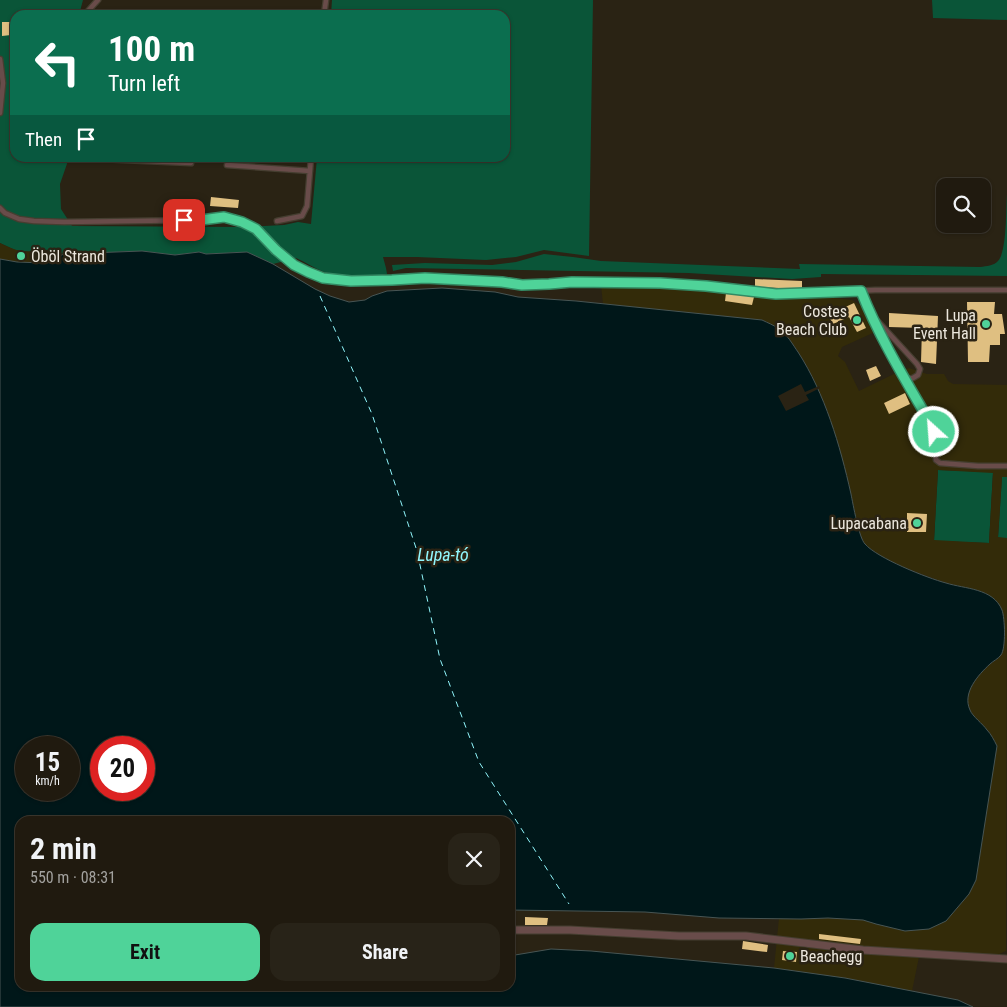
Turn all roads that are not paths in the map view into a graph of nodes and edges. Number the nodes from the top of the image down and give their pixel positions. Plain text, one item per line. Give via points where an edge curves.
1 (98, 0) edge
2 (89, 10) edge
3 (0, 59) edge
4 (0, 113) edge
5 (168, 162) edge
6 (311, 162) edge
7 (191, 163) dead end
8 (227, 165) dead end
9 (310, 171) junction
10 (0, 208) edge
11 (277, 221) dead end
12 (1007, 290) edge
13 (861, 291) junction
14 (870, 312) junction
15 (902, 374) junction
16 (1007, 466) edge
17 (515, 930) edge
18 (1007, 959) edge

1 - 2 lane
3 - 4 lane via 3,84
5 - 7 lane
6 - 9 lane
8 - 9 lane
9 - 11 lane via 307,206 302,216
10 - 13 lane via 18,219 54,222 224,217 256,229 294,265 323,278 351,281 425,278 522,285 660,283 776,294
12 - 13 lane
13 - 14 lane
14 - 15 lane
14 - 15 lane via 918,364 918,375 908,379
15 - 16 lane via 931,424 936,460 940,463
17 - 18 street via 746,936 863,950

